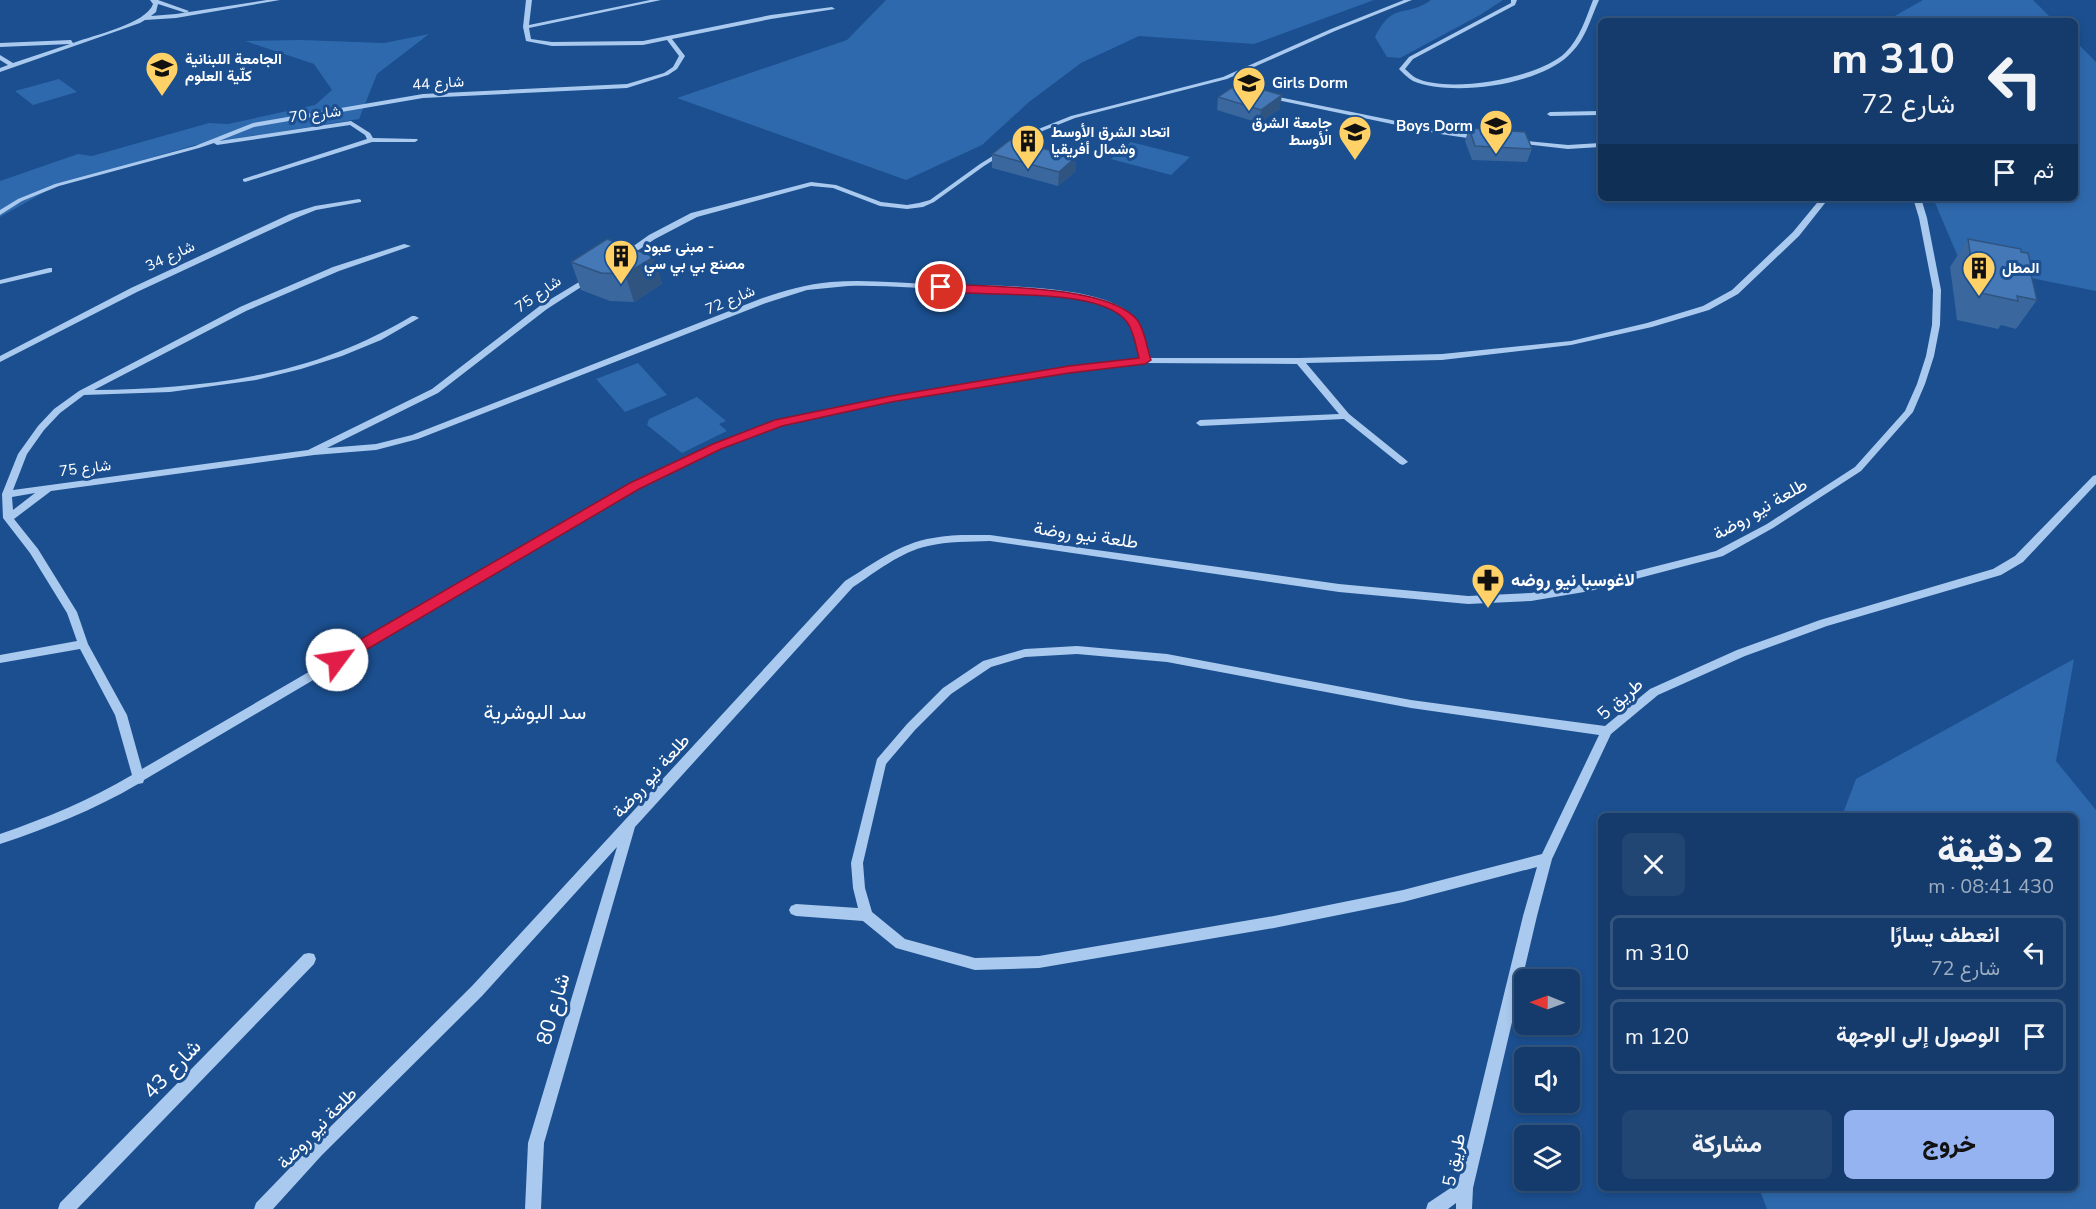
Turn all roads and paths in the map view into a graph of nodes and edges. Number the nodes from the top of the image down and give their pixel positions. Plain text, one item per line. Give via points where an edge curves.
1 (153, 0) edge
2 (277, 0) edge
3 (529, 0) edge
4 (658, 0) edge
5 (1409, 0) edge
6 (1514, 0) edge
7 (1596, 0) edge
8 (831, 9) dead end
9 (153, 12) junction
10 (186, 13) junction
11 (146, 18) junction
12 (526, 27) junction
13 (116, 31) junction
14 (668, 38) junction
15 (83, 42) junction
16 (0, 45) edge
17 (0, 57) edge
18 (13, 66) junction
19 (1, 70) edge
20 (1258, 94) edge
21 (1598, 113) edge
22 (1550, 114) dead end
23 (1490, 139) edge
24 (371, 140) junction
25 (415, 140) dead end
26 (1510, 141) edge
27 (1598, 145) edge
28 (197, 147) junction
29 (245, 180) dead end
30 (359, 201) dead end
31 (1823, 201) edge
32 (1918, 201) edge
33 (0, 213) edge
34 (407, 246) dead end
35 (617, 260) edge
36 (48, 270) dead end
37 (599, 271) edge
38 (0, 282) edge
39 (415, 318) dead end
40 (0, 358) edge
41 (1145, 360) junction
42 (1299, 361) junction
43 (82, 393) junction
44 (1346, 416) junction
45 (1200, 423) dead end
46 (310, 453) junction
47 (1403, 462) dead end
48 (2096, 477) edge
49 (49, 488) junction
50 (7, 494) junction
51 (8, 518) junction
52 (83, 644) junction
53 (0, 659) edge
54 (1607, 731) junction
55 (139, 779) junction
56 (630, 823) junction
57 (0, 839) edge
58 (1546, 859) junction
59 (796, 910) dead end
60 (866, 915) junction
61 (309, 959) dead end
62 (1465, 1188) junction
63 (66, 1209) edge
64 (262, 1209) edge
65 (534, 1209) edge
66 (1434, 1209) edge
67 (1464, 1209) edge

1 - 9 street
1 - 10 street
2 - 10 street
3 - 12 street
4 - 12 street
5 - 35 street via 1333,30 1227,83 1208,83 1073,117 1033,133 932,201 920,205 880,204 824,184 799,186 694,216
6 - 7 street via 1411,58 1402,69 1417,81 1463,86 1520,78 1557,63 1581,39
8 - 14 street
9 - 10 street
9 - 11 street
10 - 11 street
10 - 13 street
11 - 13 street
12 - 14 street via 528,40 544,44 623,45
13 - 15 street
14 - 28 street, شارع 44 via 682,56 678,63 666,74 641,83 423,96 253,125
15 - 16 street
15 - 18 street
17 - 18 street
18 - 19 street
20 - 23 street
21 - 22 street
24 - 25 street
24 - 28 street, شارع 70 via 351,123
24 - 29 street
26 - 27 street via 1568,147
28 - 33 street, شارع 44 via 57,185
30 - 40 street, شارع 34 via 293,216
31 - 42 street via 1755,275 1706,308 1571,343 1442,357
32 - 56 street, طلعة نيو روضة via 1938,290 1930,356 1909,412 1858,469 1719,554 1590,587 1531,597 1468,600 1339,588 990,538 947,539 915,546 849,584
34 - 43 street via 336,268 243,309
36 - 38 street
37 - 46 street, شارع 75 via 544,307 435,391
39 - 43 street via 369,344 307,366 181,390
41 - 42 street
41 - 46 street, شارع 72 via 1134,323 1120,309 1088,298 1004,290 833,284 763,301 415,437 376,447
41 - 55 street via 849,407 779,423 717,446 569,523
42 - 44 street
43 - 50 street via 41,428 23,454
44 - 45 street
44 - 47 street
46 - 49 street, شارع 75
48 - 54 street, طريق 5 via 2019,558 1997,572 1824,623 1741,653 1654,692
49 - 50 street, شارع 75
49 - 51 street, شارع 75
50 - 51 street
51 - 52 street via 72,612
52 - 53 street
52 - 55 street via 121,716
54 - 58 street, طريق 5
54 - 60 street via 1411,704 1167,658 1077,650 1025,653 987,664 947,691 881,762 857,862
55 - 57 street via 92,804
56 - 64 street, طلعة نيو روضة via 477,991
56 - 65 street, شارع 80 via 536,1143
58 - 60 street via 1274,922 1039,962 975,964 901,944
58 - 62 street, طريق 5
59 - 60 street
61 - 63 street, شارع 43
62 - 66 street
62 - 67 street, طريق 5

